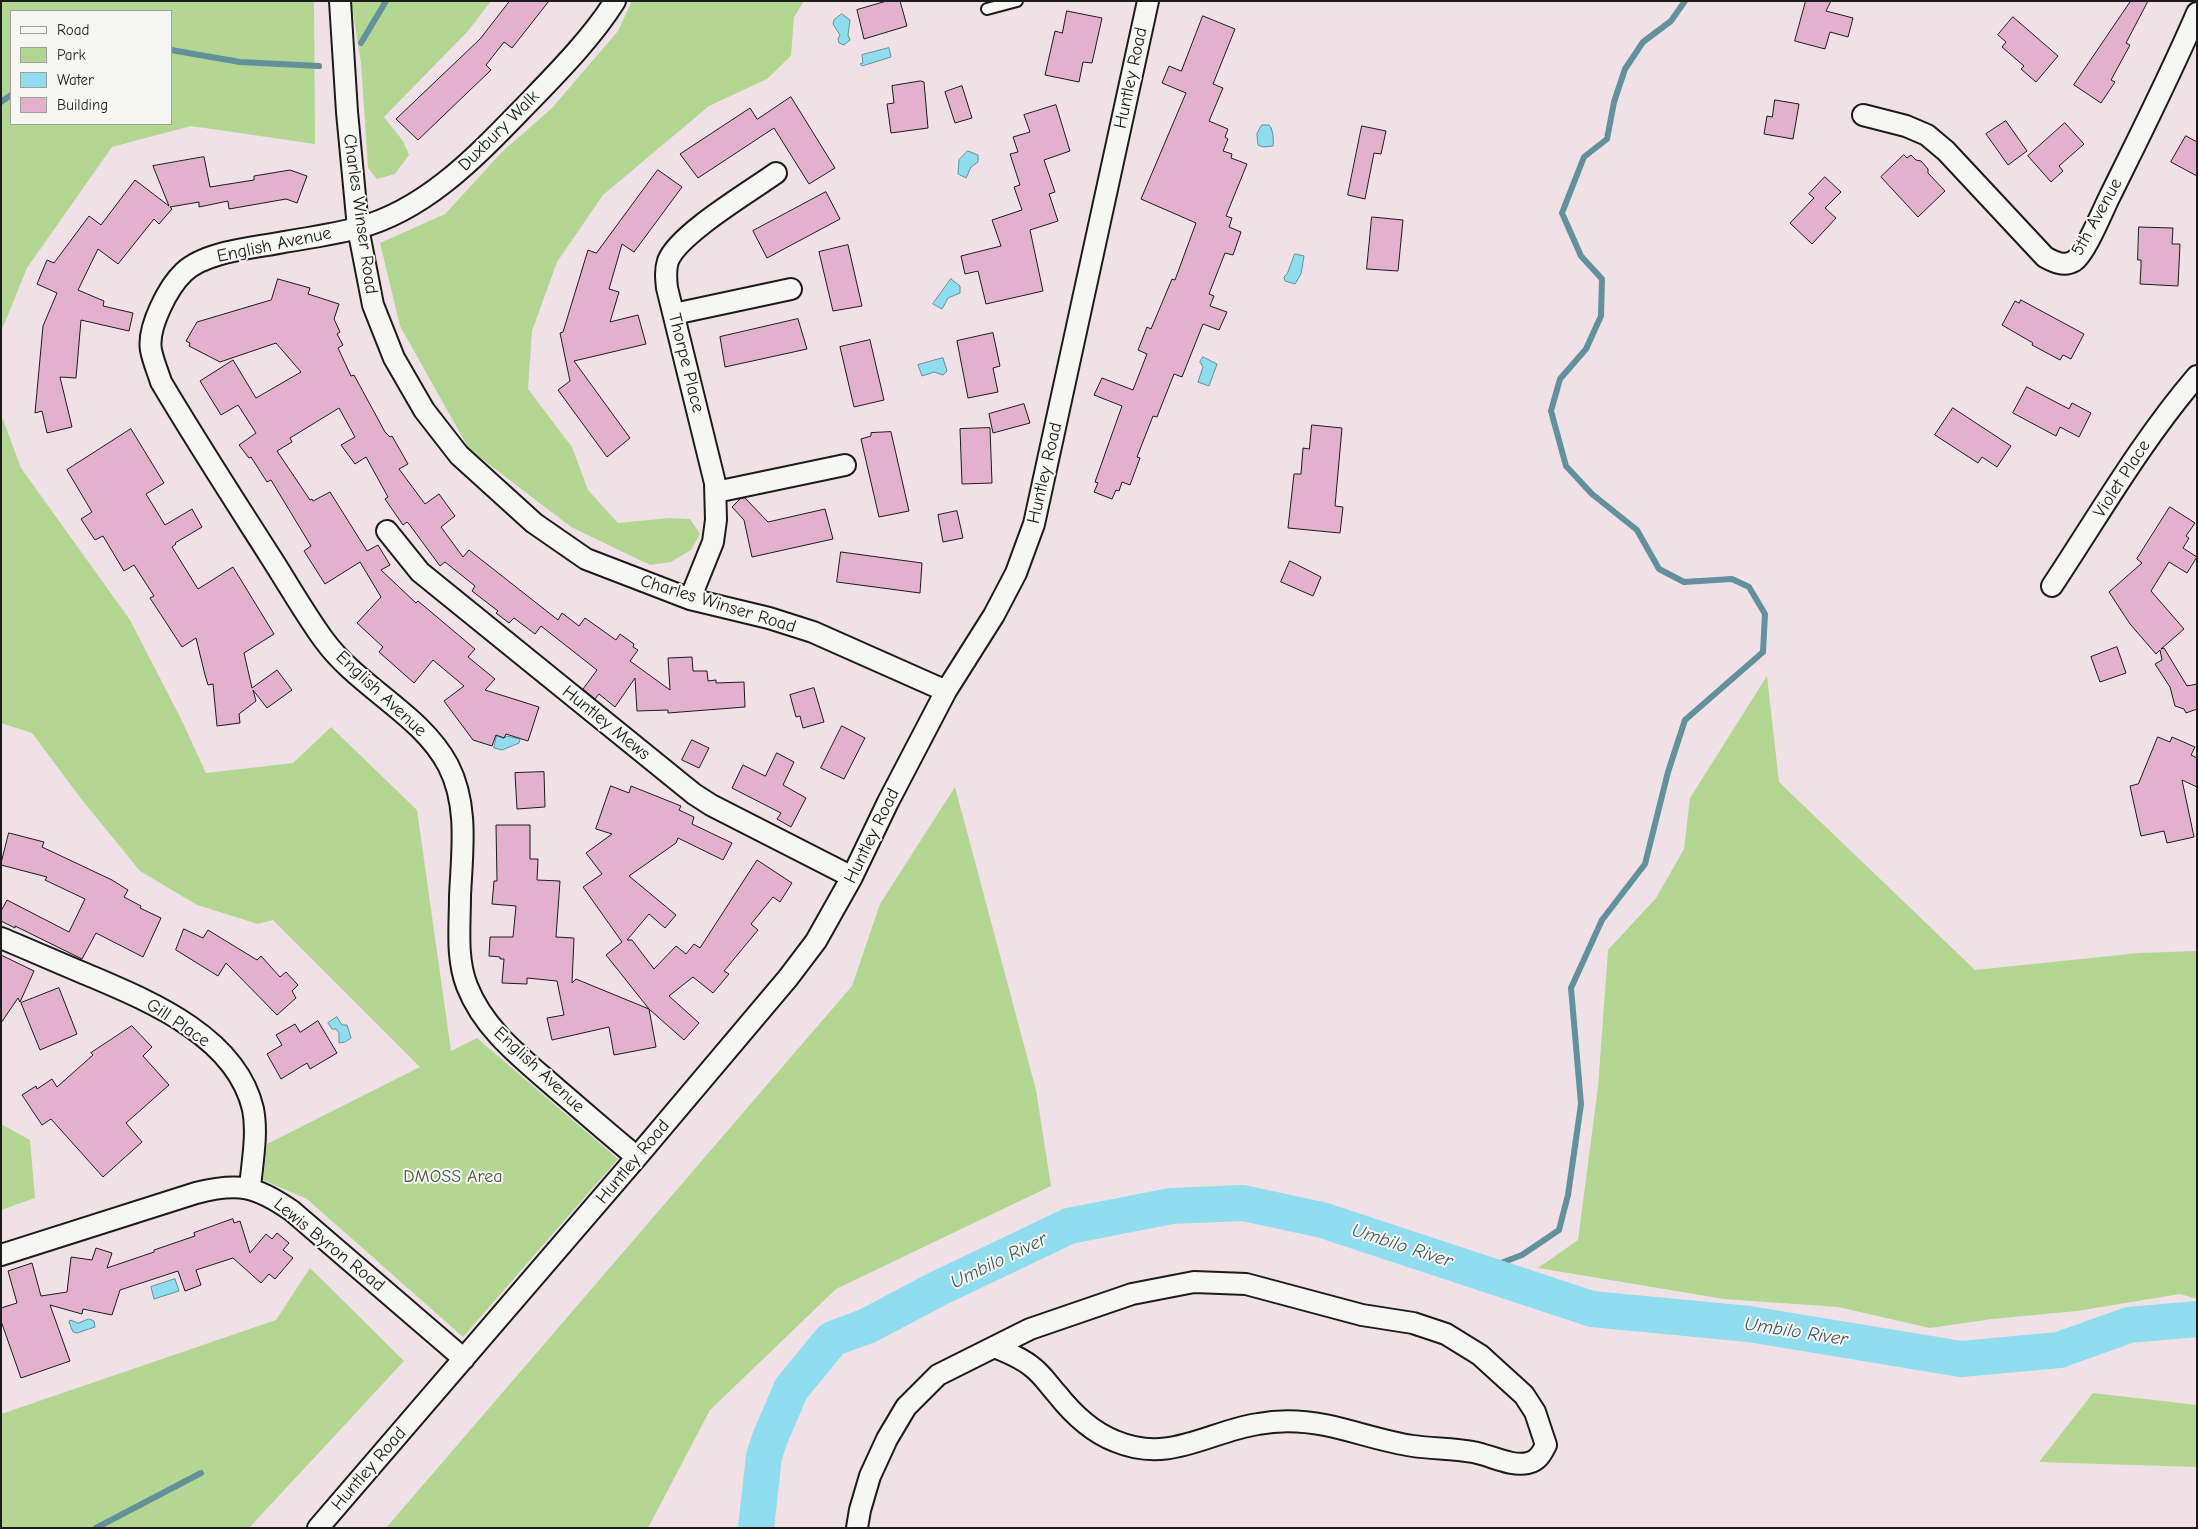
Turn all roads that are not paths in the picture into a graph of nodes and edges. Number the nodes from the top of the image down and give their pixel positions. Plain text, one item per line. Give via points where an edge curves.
1 (340, 1) edge
2 (615, 1) edge
3 (1017, 1) edge
4 (1148, 1) edge
5 (987, 9) dead end
6 (2197, 13) edge
7 (1863, 116) dead end
8 (776, 173) dead end
9 (358, 228) junction
10 (791, 289) dead end
11 (674, 314) junction
12 (2197, 376) edge
13 (845, 465) dead end
14 (716, 492) junction
15 (387, 531) dead end
16 (2052, 586) dead end
17 (690, 599) junction
18 (946, 691) junction
19 (852, 877) junction
20 (1, 938) edge
21 (637, 1157) junction
22 (250, 1188) junction
23 (1, 1255) edge
24 (995, 1348) junction
25 (464, 1359) junction
26 (318, 1528) edge
27 (857, 1528) edge

1 - 9 street, Charles Winser Road via 346,112
2 - 9 street, Duxbury Walk via 562,69 445,183 407,208
3 - 5 lane
4 - 18 street, Huntley Road via 1034,524 1016,573 994,615
6 - 7 street, 5th Avenue via 2094,228 2079,257 2072,262 2056,263 2045,257 1946,151 1927,135 1906,126
8 - 11 street, Thorpe Place via 692,232 677,247 668,260 666,275
9 - 17 street, Charles Winser Road via 373,305 394,358 424,410 458,455 534,523 586,559
9 - 21 street, English Avenue via 242,249 207,259 185,271 168,290 156,319 150,348 161,382 325,641 364,682 418,727 438,748 449,767 457,784 463,826 461,962 477,1007 515,1053
10 - 11 street
11 - 14 street, Thorpe Place
12 - 16 street, Violet Place via 2152,434
13 - 14 street
14 - 17 street, Thorpe Place via 713,542
15 - 19 street, Huntley Mews via 420,572 694,794
17 - 18 street, Charles Winser Road via 813,632
18 - 19 street, Huntley Road
19 - 21 street, Huntley Road via 816,941 788,978
20 - 22 street, Gill Place via 170,1013 213,1045 232,1067 253,1109
21 - 25 street, Huntley Road
22 - 23 street, Lewis Byron Road via 216,1188 196,1193
22 - 25 street, Lewis Byron Road via 292,1211
24 - 24 street via 1031,1366 1075,1414 1093,1428 1115,1441 1144,1450 1191,1445 1258,1424 1289,1422 1323,1425 1414,1446 1470,1451 1515,1463 1529,1463 1541,1456 1546,1445 1535,1412 1524,1395 1480,1355 1446,1334 1413,1322 1362,1316 1246,1284 1194,1282 1132,1294 1030,1329
24 - 27 street via 938,1375 906,1407 870,1476
25 - 26 street, Huntley Road

